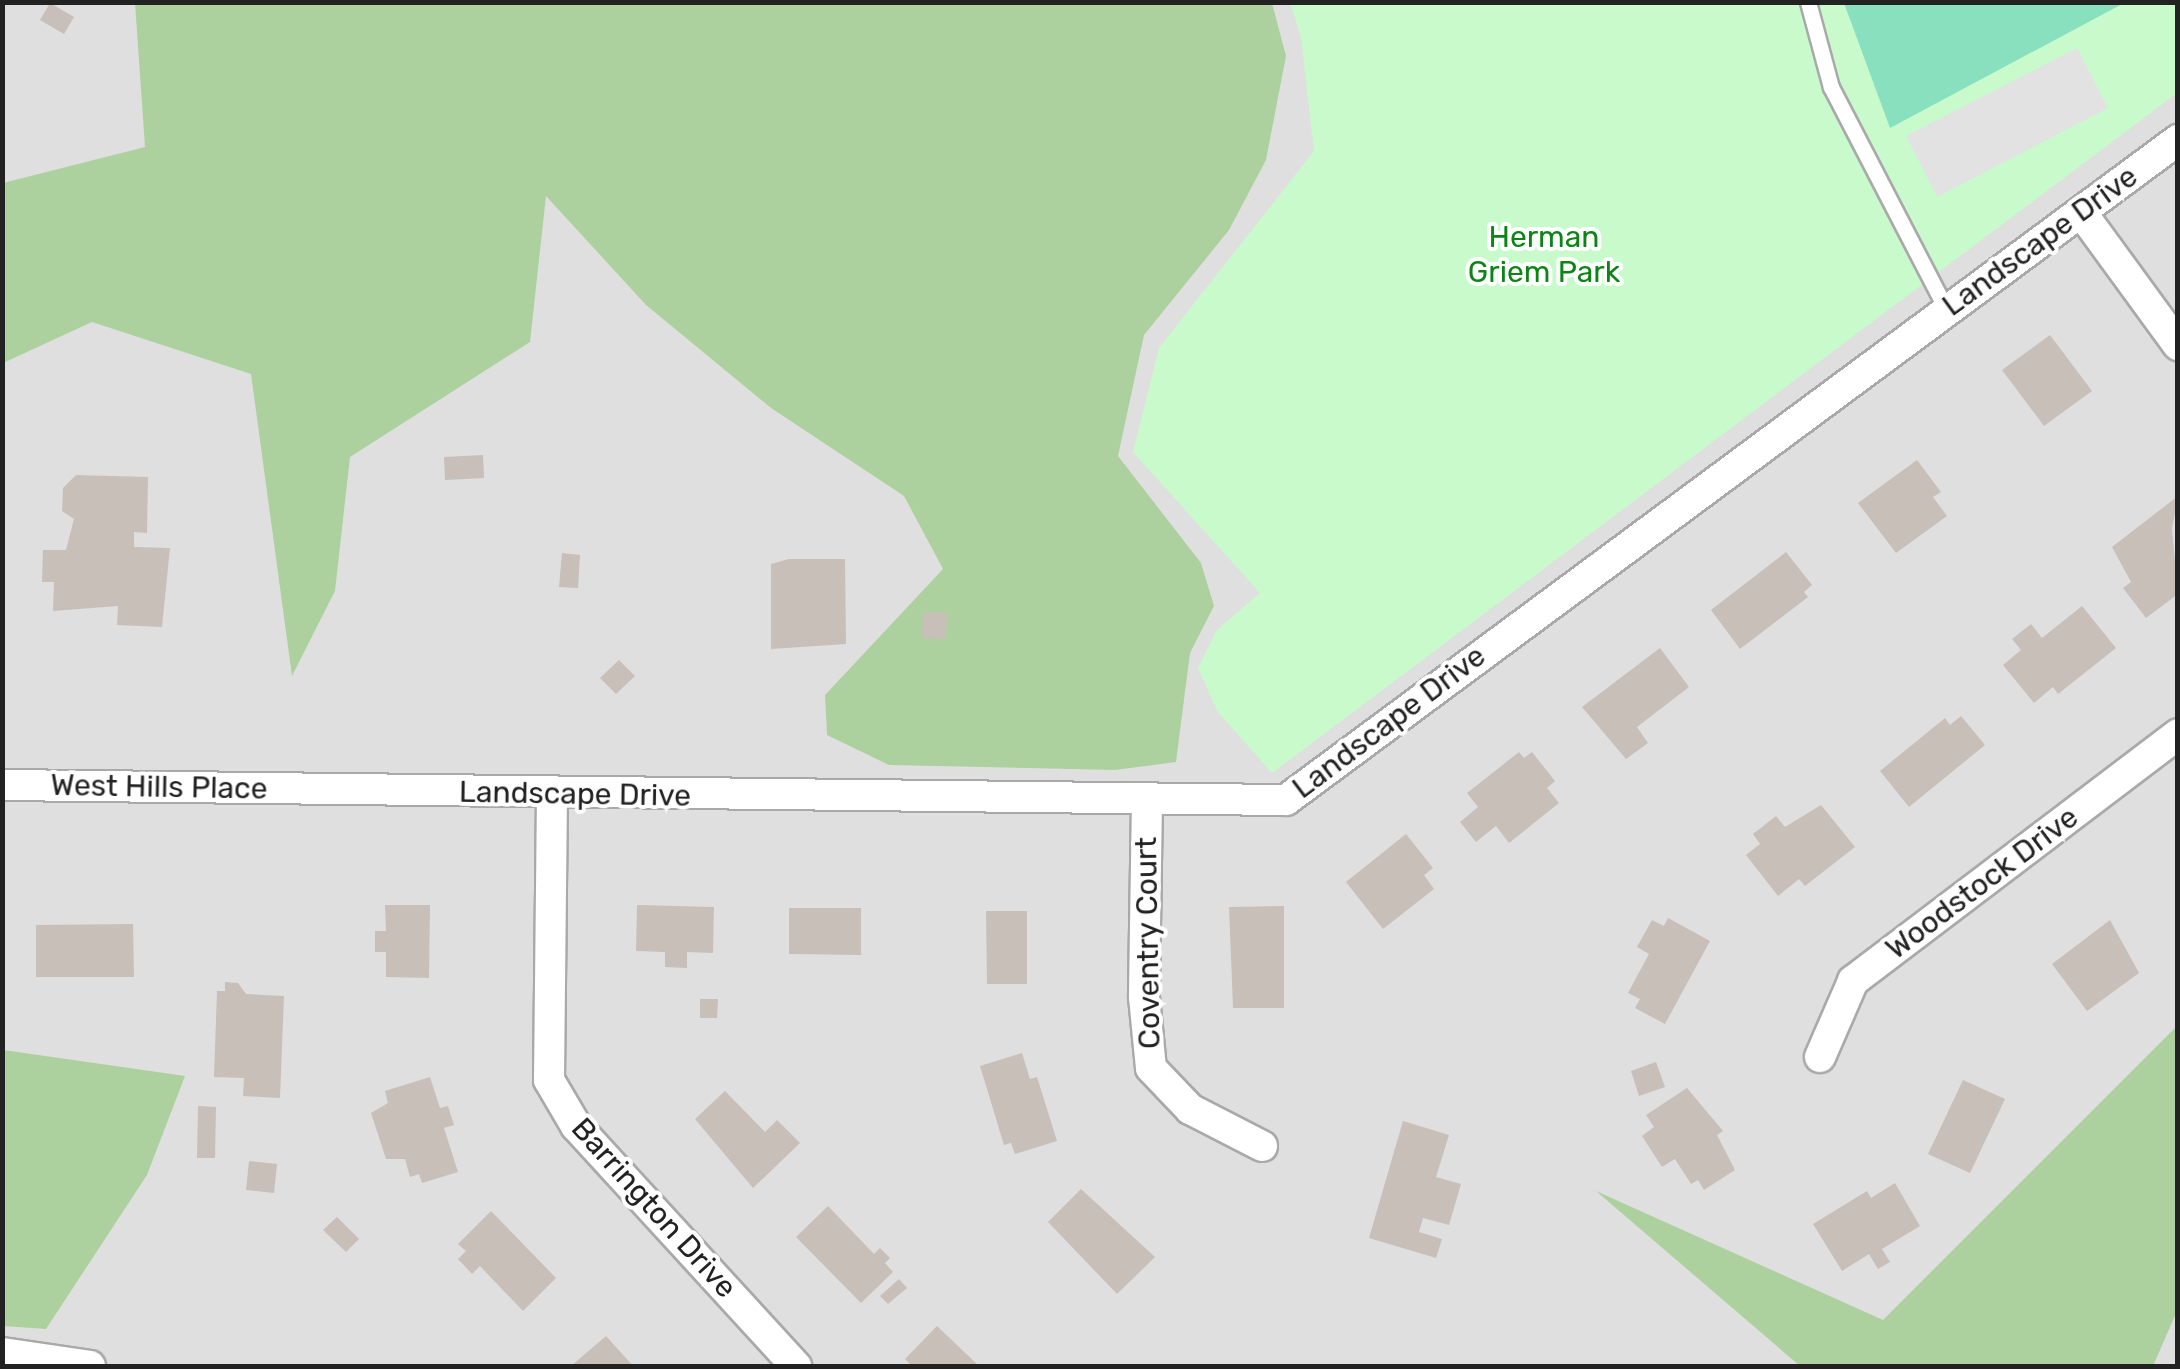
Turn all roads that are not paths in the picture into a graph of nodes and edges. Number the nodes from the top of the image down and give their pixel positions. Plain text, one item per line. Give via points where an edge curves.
1 (1808, 2) edge
2 (2178, 140) edge
3 (2081, 212) junction
4 (1946, 310) junction
5 (2178, 345) edge
6 (2178, 734) edge
7 (2, 784) edge
8 (316, 790) joint
9 (552, 793) junction
10 (1146, 800) junction
11 (1820, 1057) dead end
12 (1262, 1146) dead end
13 (2, 1353) edge
14 (88, 1366) edge
15 (796, 1366) edge

1 - 4 lane via 1831,87
2 - 3 street, Landscape Drive
3 - 4 street, Landscape Drive
3 - 5 street
4 - 10 street, Landscape Drive via 1286,800
6 - 11 street, Woodstock Drive via 1853,981
7 - 8 street, West Hills Place
8 - 9 street, Landscape Drive
9 - 10 street, Landscape Drive
9 - 15 street, Barrington Drive via 548,1080 576,1126
10 - 12 street, Coventry Court via 1144,997 1151,1068 1190,1109
13 - 14 street

